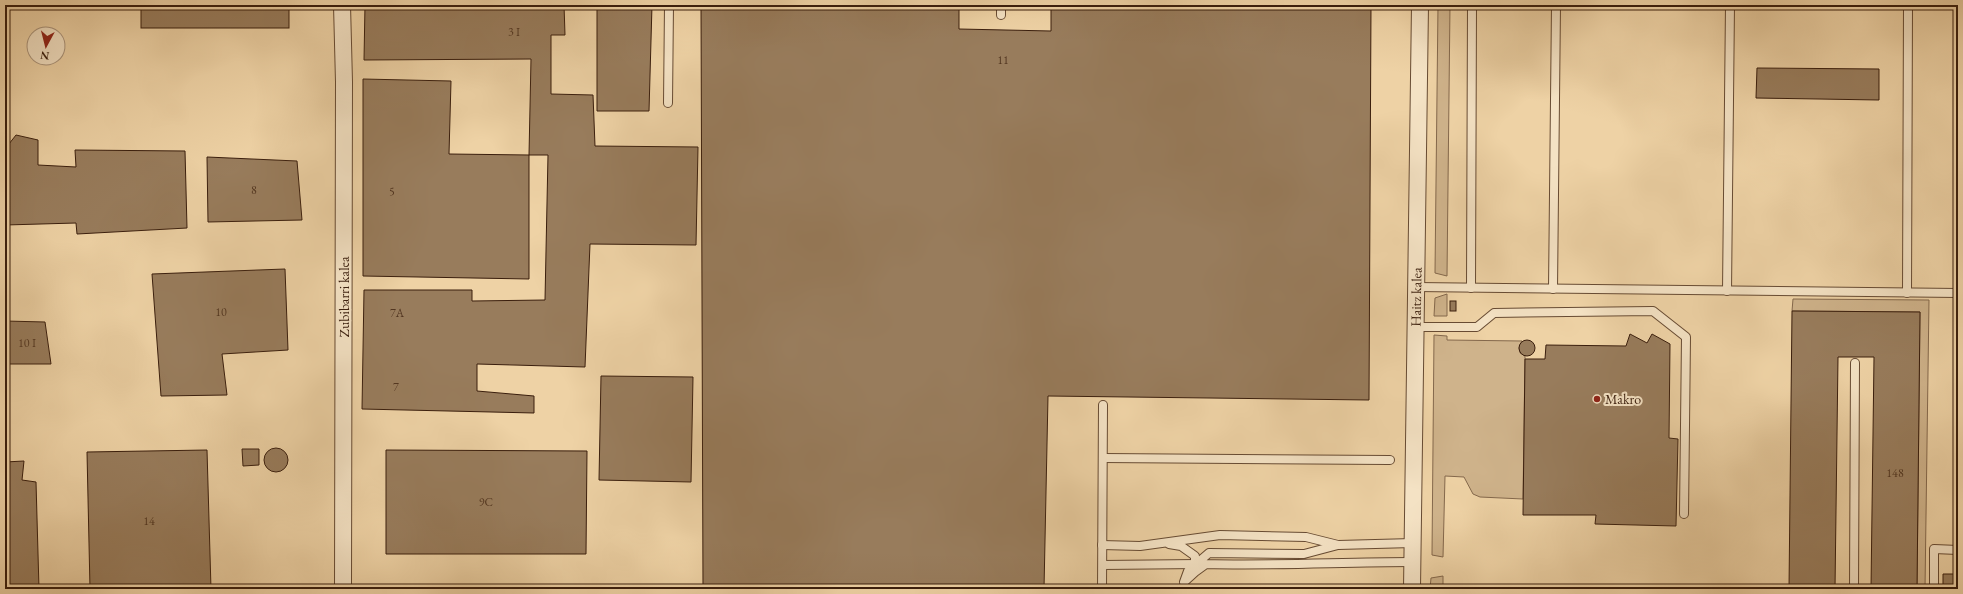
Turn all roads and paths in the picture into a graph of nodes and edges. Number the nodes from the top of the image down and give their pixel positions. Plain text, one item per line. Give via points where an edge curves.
1 (342, 5) edge
2 (670, 5) edge
3 (1001, 5) edge
4 (1420, 5) edge
5 (1472, 5) edge
6 (1556, 5) edge
7 (1730, 5) edge
8 (1908, 5) edge
9 (1001, 15) dead end
10 (668, 103) dead end
11 (1416, 287) junction
12 (1471, 288) junction
13 (1553, 289) junction
14 (1728, 291) junction
15 (1907, 293) junction
16 (1958, 293) edge
17 (1415, 327) junction
18 (1855, 363) dead end
19 (1103, 405) dead end
20 (1103, 458) junction
21 (1390, 460) dead end
22 (1684, 514) dead end
23 (1160, 543) junction
24 (1412, 543) junction
25 (1102, 545) junction
26 (1338, 545) junction
27 (1958, 550) edge
28 (1412, 562) junction
29 (1103, 565) junction
30 (1195, 568) junction
31 (1184, 585) edge
32 (343, 589) edge
33 (1102, 589) edge
34 (1412, 589) edge
35 (1854, 589) edge
36 (1934, 589) edge

1 - 32 street, Zubibarri kalea
2 - 10 lane
3 - 9 lane
4 - 11 street, Haitz kalea
5 - 12 lane
6 - 13 lane
7 - 14 lane
8 - 15 lane
11 - 12 lane
11 - 17 street, Haitz kalea
12 - 13 lane
13 - 14 lane
14 - 15 lane
15 - 16 lane
17 - 22 lane via 1476,327 1494,313 1654,311 1686,337
17 - 24 street, Haitz kalea
18 - 35 lane
19 - 20 lane
20 - 21 lane
20 - 25 lane
23 - 25 lane via 1140,546
23 - 26 lane via 1220,535 1306,537
23 - 30 lane via 1180,546 1195,556
24 - 26 lane
24 - 28 street, Haitz kalea
25 - 29 lane
26 - 30 lane via 1304,554 1209,553
27 - 36 lane via 1934,549
28 - 30 lane via 1291,566 1206,564
28 - 34 street, Haitz kalea
29 - 30 lane
29 - 33 lane
30 - 31 lane via 1188,571

